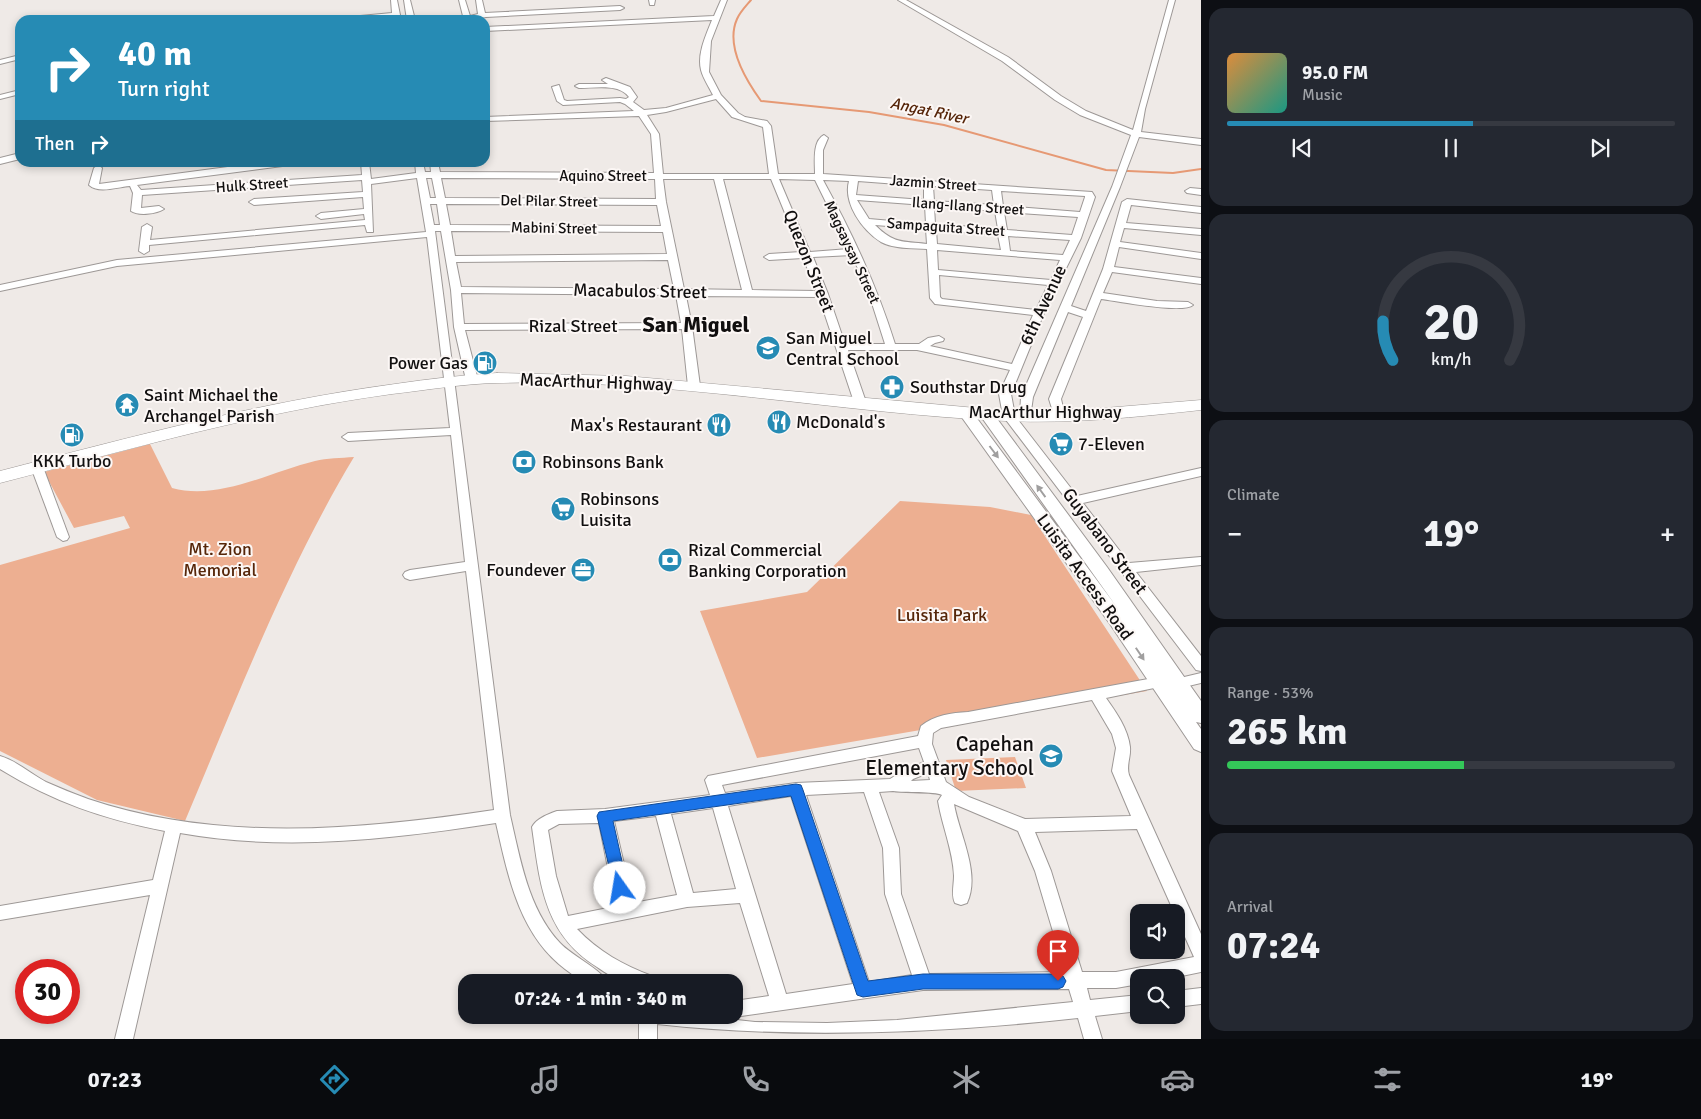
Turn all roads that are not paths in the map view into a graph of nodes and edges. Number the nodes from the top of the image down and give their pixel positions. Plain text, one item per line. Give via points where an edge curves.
1 (394, 0) edge
2 (407, 0) edge
3 (462, 0) edge
4 (480, 0) edge
5 (724, 0) edge
6 (901, 0) edge
7 (1172, 0) edge
8 (620, 8) dead end
9 (396, 15) edge
10 (410, 15) edge
11 (466, 15) edge
12 (482, 15) edge
13 (490, 16) edge
14 (716, 18) junction
15 (490, 29) edge
16 (15, 59) edge
17 (0, 62) edge
18 (606, 80) dead end
19 (579, 86) dead end
20 (617, 86) junction
21 (556, 87) dead end
22 (15, 93) edge
23 (718, 96) junction
24 (0, 97) edge
25 (628, 102) junction
26 (642, 113) junction
27 (490, 119) edge
28 (1136, 134) junction
29 (824, 138) dead end
30 (1201, 142) edge
31 (15, 157) edge
32 (0, 161) edge
33 (234, 167) edge
34 (365, 167) edge
35 (422, 167) edge
36 (432, 167) edge
37 (98, 168) dead end
38 (428, 176) junction
39 (658, 176) junction
40 (718, 176) junction
41 (774, 177) junction
42 (819, 177) junction
43 (854, 178) junction
44 (366, 180) junction
45 (133, 183) junction
46 (928, 183) junction
47 (996, 188) junction
48 (1190, 191) dead end
49 (1201, 192) edge
50 (138, 193) junction
51 (366, 194) junction
52 (852, 196) junction
53 (1090, 197) joint
54 (433, 200) junction
55 (254, 202) dead end
56 (661, 202) junction
57 (929, 204) junction
58 (159, 209) dead end
59 (1000, 209) junction
60 (1201, 210) edge
61 (368, 211) junction
62 (1084, 215) junction
63 (321, 216) dead end
64 (369, 222) junction
65 (866, 222) junction
66 (1121, 224) junction
67 (930, 226) junction
68 (147, 227) dead end
69 (436, 229) junction
70 (667, 229) junction
71 (1003, 231) junction
72 (1201, 232) edge
73 (1076, 238) junction
74 (372, 240) junction
75 (144, 244) junction
76 (1115, 244) junction
77 (932, 248) junction
78 (855, 252) junction
79 (1006, 253) junction
80 (808, 255) junction
81 (673, 256) junction
82 (769, 256) dead end
83 (1201, 256) edge
84 (1065, 258) junction
85 (144, 260) junction
86 (444, 263) junction
87 (1108, 269) junction
88 (933, 272) junction
89 (1201, 281) edge
90 (1055, 283) junction
91 (0, 288) edge
92 (456, 290) junction
93 (680, 291) junction
94 (748, 293) junction
95 (823, 294) junction
96 (1096, 295) junction
97 (1188, 305) dead end
98 (1064, 307) junction
99 (1039, 313) junction
100 (1089, 316) junction
101 (687, 326) junction
102 (459, 327) junction
103 (940, 339) dead end
104 (842, 347) junction
105 (891, 347) junction
106 (921, 348) junction
107 (1016, 368) junction
108 (462, 381) junction
109 (694, 386) junction
110 (860, 402) junction
111 (1201, 405) edge
112 (965, 412) junction
113 (987, 415) junction
114 (1008, 416) junction
115 (1026, 416) junction
116 (1059, 416) junction
117 (456, 431) junction
118 (348, 438) dead end
119 (37, 467) junction
120 (1201, 472) edge
121 (0, 477) edge
122 (1074, 501) junction
123 (63, 537) dead end
124 (1201, 561) edge
125 (472, 566) junction
126 (1125, 568) junction
127 (410, 575) dead end
128 (1200, 663) edge
129 (1201, 678) edge
130 (1159, 682) junction
131 (1180, 683) junction
132 (1095, 694) junction
133 (1201, 716) edge
134 (925, 741) junction
135 (1201, 744) edge
136 (0, 762) edge
137 (931, 765) junction
138 (893, 785) junction
139 (870, 787) junction
140 (796, 790) junction
141 (946, 790) junction
142 (718, 802) junction
143 (662, 809) junction
144 (502, 815) junction
145 (604, 816) junction
146 (1142, 822) junction
147 (1024, 826) junction
148 (174, 828) junction
149 (160, 886) junction
150 (746, 895) junction
151 (961, 898) dead end
152 (687, 900) junction
153 (628, 912) junction
154 (0, 913) edge
155 (563, 924) junction
156 (1201, 953) edge
157 (1201, 964) edge
158 (587, 974) edge
159 (628, 974) edge
160 (1077, 981) junction
161 (923, 982) junction
162 (863, 989) junction
163 (1201, 996) edge
164 (1185, 998) edge
165 (780, 1003) junction
166 (1130, 1004) edge
167 (743, 1008) edge
168 (1083, 1009) junction
169 (648, 1024) edge
170 (675, 1024) edge
171 (821, 1038) edge
172 (124, 1039) edge
173 (648, 1039) edge
174 (1093, 1039) edge

1 - 9 street
2 - 10 street
3 - 11 street
4 - 12 street
5 - 14 street
6 - 28 street via 1004,59 1074,109
7 - 28 street
8 - 13 street
14 - 15 street
14 - 23 street via 707,41 704,65
16 - 17 street
18 - 20 street
19 - 20 street
20 - 25 street via 631,94 633,99
21 - 25 street via 561,100 566,103
22 - 24 street
23 - 26 street
23 - 41 street via 739,118 767,126
25 - 26 street
26 - 27 street
26 - 39 street via 655,134
28 - 30 street
28 - 98 street
29 - 42 street, Magsaysay Street via 819,150
31 - 32 street
33 - 45 street
34 - 44 street
35 - 38 street
36 - 38 street
37 - 45 street via 94,187
38 - 39 street, Aquino Street
38 - 44 street, Aquino Street
38 - 54 street
38 - 54 street
39 - 40 street, Aquino Street
39 - 56 street
40 - 41 street, Aquino Street
40 - 94 street
41 - 42 street, Jazmin Street
41 - 80 street, Quezon Street
42 - 43 street, Jazmin Street
42 - 78 street, Magsaysay Street
43 - 46 street, Jazmin Street
43 - 52 street via 850,190
44 - 50 street, Hulk Street
44 - 51 street
45 - 50 street
46 - 47 street, Jazmin Street
46 - 57 street
47 - 53 street, Jazmin Street via 1087,194
47 - 59 street
48 - 49 street
50 - 58 street via 136,211
51 - 55 street
51 - 61 street
52 - 57 street, Ilang-Ilang Street
52 - 65 street, Sampaguita Street via 853,205
53 - 62 street, 6th Avenue
54 - 56 street, Del Pilar Street
54 - 69 street
54 - 69 street
56 - 70 street
57 - 59 street, Ilang-Ilang Street
57 - 67 street
59 - 62 street, Ilang-Ilang Street
59 - 71 street
60 - 66 street via 1127,202
61 - 63 street
61 - 64 street
62 - 73 street, 6th Avenue
64 - 74 street
64 - 75 street
65 - 67 street, Sampaguita Street
65 - 77 street via 885,240
66 - 72 street
66 - 76 street
67 - 71 street, Sampaguita Street
67 - 77 street
68 - 75 street
69 - 70 street, Mabini Street
69 - 74 street, Mabini Street
69 - 86 street
69 - 86 street
70 - 81 street
71 - 73 street, Sampaguita Street
71 - 79 street
73 - 84 street, 6th Avenue
74 - 85 street, Mabini Street
75 - 85 street
76 - 83 street
76 - 87 street
77 - 79 street
77 - 88 street
78 - 80 street
78 - 105 street, Magsaysay Street via 874,294
79 - 84 street
80 - 82 street
80 - 95 street, Quezon Street
81 - 86 street
81 - 93 street
84 - 90 street, 6th Avenue
85 - 91 street, Mabini Street via 92,267
86 - 92 street
86 - 108 street
87 - 89 street
87 - 96 street
88 - 90 street
88 - 99 street via 935,298 939,302
90 - 99 street, 6th Avenue
92 - 93 street, Macabulos Street
92 - 102 street
93 - 94 street, Macabulos Street
93 - 101 street
94 - 95 street, Macabulos Street
95 - 104 street, Quezon Street
96 - 97 street
96 - 100 street
98 - 100 street
98 - 115 street via 1026,397
99 - 107 street, 6th Avenue
100 - 116 street via 1055,399
101 - 102 street, Rizal Street
101 - 109 street
102 - 108 street
103 - 106 street via 932,340
104 - 105 street
104 - 110 street, Quezon Street
105 - 106 street
106 - 107 street
107 - 114 street, 6th Avenue via 1005,394
108 - 109 highway, MacArthur Highway via 596,379
108 - 117 street
108 - 119 highway, MacArthur Highway via 369,391 292,404
109 - 110 highway, MacArthur Highway
110 - 112 highway, MacArthur Highway
111 - 116 highway, MacArthur Highway
112 - 113 highway, MacArthur Highway
112 -> 130 main road, Luisita Access Road
113 - 114 highway, MacArthur Highway
131 -> 113 main road, Luisita Access Road
114 - 115 highway, MacArthur Highway
114 - 122 street, Guyabano Street
115 - 116 highway, MacArthur Highway
117 - 118 street
117 - 125 street
119 - 121 highway, MacArthur Highway
119 - 123 street
120 - 122 street
122 - 126 street, Guyabano Street
124 - 126 street
125 - 127 street
125 - 144 street
126 - 128 street, Guyabano Street
129 - 131 street
130 - 131 street
130 - 132 street
130 - 135 main road, Luisita Access Road
131 - 133 main road, Luisita Access Road
132 - 134 street via 946,720 926,730
132 - 146 street via 1121,740 1123,754 1119,769
134 - 137 street
134 - 142 street via 718,778 713,780
136 - 148 street via 24,779 91,807
137 - 138 street
137 - 141 street
138 - 139 street
138 - 141 street
139 - 140 street
139 - 161 street via 891,848 893,894
140 - 142 street
140 - 162 street
141 - 147 street via 964,802
141 - 151 street via 963,868
142 - 143 street
142 - 150 street
143 - 145 street
143 - 152 street
144 - 148 street via 383,832 300,837
144 - 158 street via 516,875 531,915 553,948
145 - 153 street
145 - 155 street via 557,818 540,826 544,857
146 - 147 street
146 - 156 street
147 - 160 street via 1043,871
148 - 149 street
149 - 154 street
149 - 172 street
150 - 152 street
150 - 165 street
152 - 153 street
153 - 155 street
155 - 159 street via 607,965
157 - 160 street via 1116,980
160 - 161 street
160 - 168 street
161 - 162 street
162 - 165 street
163 - 164 street
165 - 167 street
166 - 168 street
168 - 171 street
168 - 174 street
169 - 173 street
170 - 171 street via 740,1038

